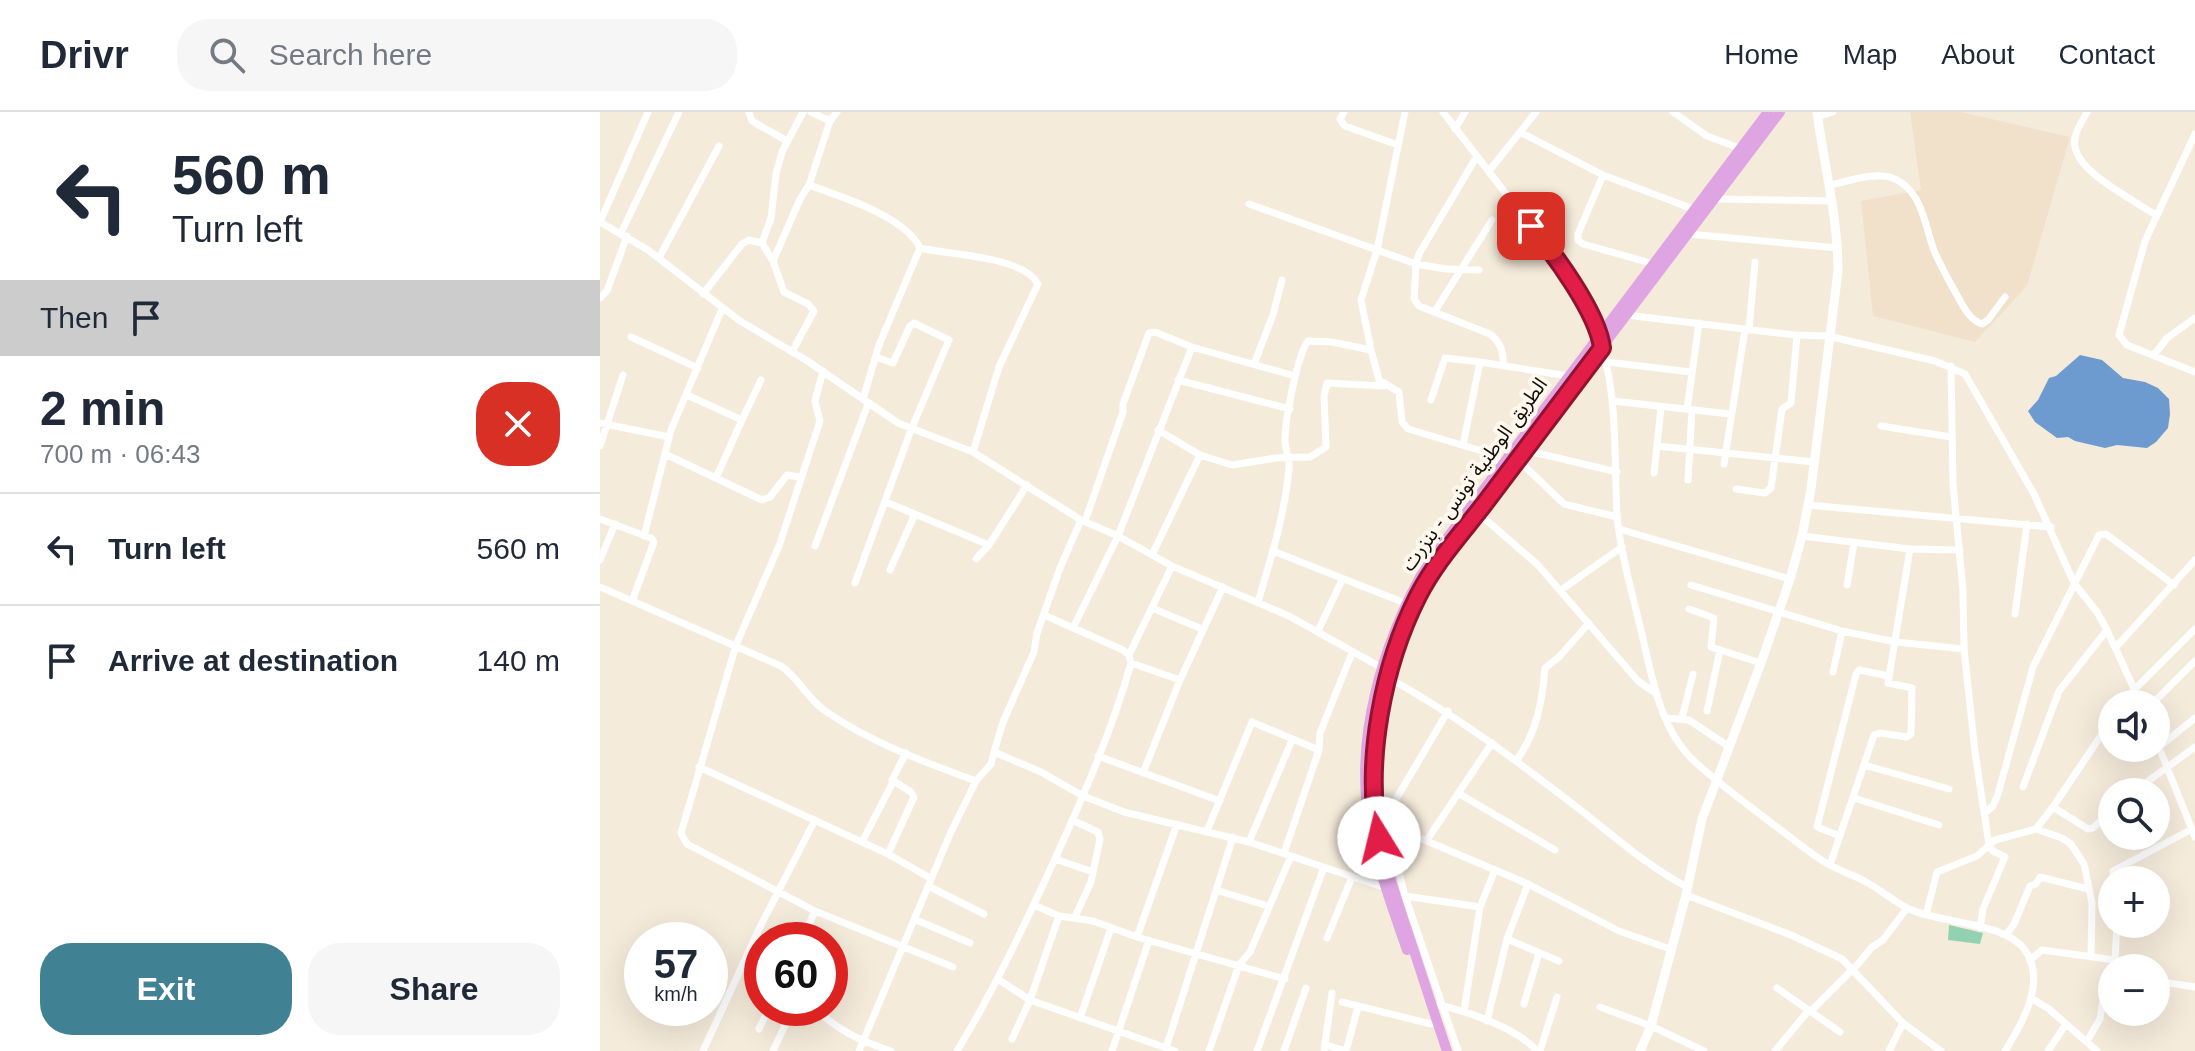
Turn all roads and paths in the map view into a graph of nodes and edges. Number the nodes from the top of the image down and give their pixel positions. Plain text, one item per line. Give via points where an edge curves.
1 (648, 112) edge
2 (679, 112) edge
3 (739, 112) edge
4 (803, 112) edge
5 (811, 112) edge
6 (837, 112) edge
7 (1344, 112) edge
8 (1405, 112) edge
9 (1443, 112) edge
10 (1465, 112) edge
11 (1536, 112) edge
12 (1673, 112) edge
13 (1768, 112) edge
14 (1780, 112) edge
15 (1833, 112) edge
16 (2087, 112) edge
17 (748, 114) edge
18 (1816, 114) edge
19 (830, 121) junction
20 (1455, 129) junction
21 (1520, 132) junction
22 (2195, 134) edge
23 (787, 141) junction
24 (1398, 145) junction
25 (719, 146) dead end
26 (1742, 149) junction
27 (1477, 156) junction
28 (1489, 171) junction
29 (1603, 175) junction
30 (809, 185) junction
31 (1829, 185) junction
32 (1715, 199) junction
33 (1832, 201) junction
34 (1249, 204) dead end
35 (1696, 210) junction
36 (2156, 215) junction
37 (1492, 220) dead end
38 (600, 222) edge
39 (624, 234) junction
40 (1688, 234) junction
41 (762, 243) junction
42 (920, 248) junction
43 (1838, 248) junction
44 (1377, 250) junction
45 (659, 258) junction
46 (773, 261) junction
47 (1755, 262) dead end
48 (1416, 264) junction
49 (1654, 264) junction
50 (1462, 269) junction
51 (1479, 270) dead end
52 (1282, 280) dead end
53 (703, 294) junction
54 (2005, 297) dead end
55 (600, 298) edge
56 (722, 309) junction
57 (1435, 311) junction
58 (1626, 315) junction
59 (2195, 318) edge
60 (1699, 323) junction
61 (1747, 329) junction
62 (1601, 334) junction
63 (1797, 335) junction
64 (1828, 336) junction
65 (631, 337) dead end
66 (1192, 347) junction
67 (1602, 348) junction
68 (1371, 350) junction
69 (792, 352) junction
70 (2154, 355) junction
71 (876, 357) junction
72 (1480, 362) junction
73 (1607, 362) junction
74 (1254, 364) junction
75 (1503, 366) junction
76 (1951, 366) junction
77 (698, 368) junction
78 (823, 371) junction
79 (1691, 372) junction
80 (2195, 372) edge
81 (623, 375) dead end
82 (1295, 376) junction
83 (1568, 376) junction
84 (761, 380) dead end
85 (1178, 380) junction
86 (1386, 386) junction
87 (687, 395) junction
88 (1431, 400) dead end
89 (866, 401) junction
90 (1613, 401) junction
91 (1661, 408) junction
92 (1290, 409) junction
93 (1689, 410) junction
94 (1730, 414) junction
95 (742, 420) junction
96 (603, 423) edge
97 (1881, 426) dead end
98 (911, 430) junction
99 (1158, 430) junction
100 (669, 437) junction
101 (1951, 437) junction
102 (1463, 445) junction
103 (600, 446) edge
104 (1657, 446) junction
105 (1689, 449) junction
106 (973, 452) junction
107 (1726, 452) junction
108 (665, 454) junction
109 (1200, 455) junction
110 (1521, 455) junction
111 (1289, 459) junction
112 (1776, 459) junction
113 (1814, 462) junction
114 (1504, 464) junction
115 (1724, 464) dead end
116 (1617, 472) junction
117 (1654, 473) dead end
118 (800, 477) junction
119 (716, 478) junction
120 (1688, 480) dead end
121 (1027, 485) junction
122 (1736, 489) dead end
123 (886, 502) junction
124 (1808, 505) junction
125 (1477, 512) junction
126 (915, 514) junction
127 (1617, 517) junction
128 (1955, 517) junction
129 (600, 519) edge
130 (1083, 520) junction
131 (615, 524) junction
132 (2027, 524) junction
133 (2051, 527) junction
134 (1619, 529) junction
135 (644, 536) junction
136 (1118, 536) junction
137 (1802, 536) junction
138 (1854, 543) junction
139 (989, 545) junction
140 (815, 546) dead end
141 (1622, 547) junction
142 (1910, 549) junction
143 (1960, 550) junction
144 (1273, 551) junction
145 (1152, 555) junction
146 (601, 557) edge
147 (976, 559) dead end
148 (2195, 560) edge
149 (1172, 566) junction
150 (890, 570) dead end
151 (1790, 579) junction
152 (1342, 580) junction
153 (855, 583) dead end
154 (2074, 583) junction
155 (1691, 585) dead end
156 (1847, 585) dead end
157 (2174, 585) junction
158 (600, 587) edge
159 (1223, 587) junction
160 (1561, 590) junction
161 (632, 601) junction
162 (1258, 602) junction
163 (1405, 603) junction
164 (1152, 608) junction
165 (1689, 609) dead end
166 (1778, 612) junction
167 (2015, 614) dead end
168 (1044, 615) junction
169 (1589, 623) junction
170 (1073, 628) junction
171 (1202, 629) junction
172 (2107, 630) junction
173 (2194, 630) edge
174 (1318, 631) junction
175 (1842, 631) junction
176 (1896, 642) junction
177 (736, 645) junction
178 (2116, 647) junction
179 (1964, 649) junction
180 (1720, 650) junction
181 (1352, 653) junction
182 (1130, 659) junction
183 (2195, 661) edge
184 (1761, 663) junction
185 (1386, 672) junction
186 (1833, 672) dead end
187 (1693, 674) dead end
188 (1889, 676) junction
189 (1180, 680) junction
190 (2135, 689) joint
191 (2166, 690) edge
192 (1657, 694) junction
193 (1448, 711) junction
194 (1707, 711) dead end
195 (1666, 718) junction
196 (1682, 718) junction
197 (2195, 718) edge
198 (2170, 734) edge
199 (1292, 740) junction
200 (2098, 740) edge
201 (1492, 743) junction
202 (1728, 746) junction
203 (2195, 747) edge
204 (1319, 750) junction
205 (994, 752) junction
206 (906, 753) junction
207 (1098, 756) junction
208 (1516, 761) junction
209 (2165, 762) edge
210 (1864, 765) junction
211 (2167, 766) junction
212 (699, 767) junction
213 (1143, 773) junction
214 (2151, 778) edge
215 (1715, 779) junction
216 (976, 781) junction
217 (893, 782) junction
218 (2023, 787) dead end
219 (1949, 789) dead end
220 (1458, 793) junction
221 (1083, 796) junction
222 (1854, 798) junction
223 (1220, 801) junction
224 (2053, 807) junction
225 (1986, 812) junction
226 (815, 820) junction
227 (1072, 820) junction
228 (2098, 823) edge
229 (1177, 824) junction
230 (1939, 825) dead end
231 (1382, 826) junction
232 (2193, 826) edge
233 (2036, 829) junction
234 (1207, 831) junction
235 (1840, 836) junction
236 (1233, 837) junction
237 (1427, 840) junction
238 (862, 842) junction
239 (1249, 842) junction
240 (1989, 845) junction
241 (1555, 850) dead end
242 (888, 854) junction
243 (1287, 854) junction
244 (1055, 859) junction
245 (1830, 865) junction
246 (2122, 866) edge
247 (1324, 867) junction
248 (1495, 870) junction
249 (1093, 872) junction
250 (1352, 877) junction
251 (929, 882) junction
252 (1528, 884) junction
253 (2088, 889) junction
254 (1216, 890) junction
255 (781, 891) junction
256 (1686, 891) junction
257 (1395, 892) junction
258 (1034, 905) junction
259 (1268, 906) junction
260 (1480, 907) junction
261 (1907, 908) junction
262 (815, 911) junction
263 (984, 914) dead end
264 (1926, 915) junction
265 (1059, 916) junction
266 (1075, 917) junction
267 (914, 919) junction
268 (810, 922) edge
269 (1111, 928) junction
270 (1980, 928) junction
271 (2006, 935) junction
272 (1137, 937) junction
273 (1327, 938) dead end
274 (1507, 939) junction
275 (1149, 940) junction
276 (970, 943) dead end
277 (902, 948) junction
278 (1670, 949) junction
279 (1196, 953) junction
280 (1539, 953) junction
281 (2091, 957) junction
282 (2098, 959) edge
283 (2030, 960) junction
284 (1559, 961) dead end
285 (743, 963) joint
286 (1239, 965) junction
287 (953, 967) dead end
288 (1853, 968) junction
289 (1285, 979) junction
290 (999, 980) junction
291 (2170, 983) edge
292 (2195, 987) edge
293 (1306, 988) dead end
294 (1777, 988) dead end
295 (1332, 993) dead end
296 (1557, 997) dead end
297 (2031, 998) junction
298 (1030, 1000) junction
299 (1342, 1002) dead end
300 (1524, 1004) dead end
301 (1438, 1005) junction
302 (1358, 1007) junction
303 (1600, 1007) dead end
304 (1810, 1010) junction
305 (1464, 1011) junction
306 (1080, 1018) junction
307 (1487, 1021) junction
308 (2098, 1022) edge
309 (1903, 1023) junction
310 (1431, 1024) junction
311 (2066, 1024) junction
312 (760, 1026) edge
313 (785, 1026) edge
314 (834, 1026) edge
315 (1651, 1026) junction
316 (759, 1029) dead end
317 (1119, 1030) junction
318 (1840, 1032) dead end
319 (1012, 1039) dead end
320 (2087, 1041) junction
321 (863, 1042) junction
322 (1166, 1048) junction
323 (1325, 1048) edge
324 (1446, 1050) edge
325 (1536, 1050) edge
326 (2093, 1050) edge
327 (703, 1051) edge
328 (773, 1051) edge
329 (859, 1051) edge
330 (891, 1051) edge
331 (957, 1051) edge
332 (1112, 1051) edge
333 (1175, 1051) edge
334 (1209, 1051) edge
335 (1257, 1051) edge
336 (1284, 1051) edge
337 (1346, 1051) edge
338 (1640, 1051) edge
339 (1704, 1051) edge
340 (1775, 1051) edge
341 (1889, 1051) edge
342 (1941, 1051) edge
343 (2005, 1051) edge
344 (2048, 1051) edge

1 - 38 street
2 - 39 street
3 - 17 street
4 - 23 street
5 - 19 street
6 - 19 street
7 - 24 street via 1340,119 1345,126
8 - 24 street
9 - 20 street
10 - 20 street
11 - 21 street
12 - 26 street via 1707,136
13 - 26 main road, الطريق الوطنية تونس - بنزرت
14 - 32 main road, الطريق الوطنية تونس - بنزرت
15 - 18 street
16 - 36 street via 2074,140 2077,154 2092,172
17 - 23 street
18 - 31 street
19 - 30 street
20 - 27 street
21 - 28 street
21 - 29 street
22 - 36 street
23 - 41 street
24 - 44 street
25 - 45 street
26 - 35 main road, الطريق الوطنية تونس - بنزرت
27 - 28 street
27 - 48 street
28 - 62 street via 1560,264
29 - 35 street
29 - 49 street via 1578,240
30 - 42 street via 863,204 904,230
30 - 46 street
31 - 33 street
31 - 54 street via 1877,176 1898,182 1917,199 1936,256 1975,321 1985,323
32 - 33 street
32 - 40 main road, الطريق الوطنية تونس - بنزرت
33 - 43 street
34 - 44 street
35 - 49 main road, الطريق الوطنية تونس - بنزرت
36 - 70 street via 2119,335 2127,345
37 - 50 street
38 - 39 street
39 - 45 street
39 - 55 street via 607,291
40 - 43 street
40 - 58 main road, الطريق الوطنية تونس - بنزرت
41 - 46 street
41 - 53 street via 742,244
42 - 71 street
42 - 106 street via 991,258 1038,284 999,367
43 - 64 street
44 - 48 street
44 - 68 street via 1361,300
45 - 53 street
46 - 69 street via 784,292 814,311
47 - 61 street
48 - 50 street
48 - 57 street via 1415,301
49 - 62 main road, الطريق الوطنية تونس - بنزرت
50 - 51 street
50 - 57 street
52 - 74 street
53 - 56 street
56 - 69 street
56 - 77 street
57 - 75 street via 1490,334 1504,354
58 - 60 street
58 - 67 main road, الطريق الوطنية تونس - بنزرت
59 - 70 street
60 - 61 street
60 - 79 street
61 - 63 street
61 - 94 street
62 - 67 street
62 - 83 main road, الطريق الوطنية تونس - بنزرت
63 - 64 street
63 - 112 street via 1791,403 1782,409
64 - 76 street
64 - 113 street
65 - 77 street
66 - 74 street
66 - 85 street
66 - 130 street via 1149,333
67 - 73 street
67 - 110 main road, الطريق الوطنية تونس - بنزرت
68 - 82 street via 1308,341
68 - 86 street via 1379,380
69 - 78 street
70 - 80 street
71 - 89 street
71 - 98 street via 893,363 914,323 949,338
72 - 75 street
72 - 88 street via 1445,358
72 - 102 street
73 - 79 street
73 - 90 street
74 - 82 street
75 - 83 street
76 - 101 street
76 - 133 street via 1971,381
77 - 87 street
78 - 89 street
78 - 118 street via 816,391 820,421
79 - 93 street
81 - 96 street
82 - 92 street
83 - 114 main road, الطريق الوطنية تونس - بنزرت
84 - 95 street
85 - 92 street
85 - 99 street
86 - 102 street via 1399,392 1402,422 1408,429
86 - 111 street via 1327,383 1326,447 1310,457
87 - 95 street
87 - 100 street
89 - 98 street
89 - 140 street
90 - 91 street
90 - 116 street
91 - 93 street
91 - 104 street
92 - 111 street via 1285,438
93 - 94 street
93 - 105 street
94 - 107 street
95 - 119 street
96 - 100 street
96 - 103 street
97 - 101 street
98 - 106 street
98 - 123 street
99 - 109 street
99 - 136 street
100 - 108 street
101 - 128 street
102 - 114 street
104 - 105 street
104 - 117 street
105 - 107 street
105 - 120 street
106 - 121 street
107 - 112 street
107 - 115 street
108 - 119 street
108 - 135 street
109 - 111 street via 1232,465
109 - 145 street
110 - 116 street
110 - 125 main road, الطريق الوطنية تونس - بنزرت
110 - 127 street via 1564,504
111 - 144 street
112 - 113 street
112 - 122 street via 1767,493
113 - 124 street
114 - 163 main road, الطريق الوطنية تونس - بنزرت via 1426,566
116 - 127 street
118 - 119 street via 787,475 762,500
118 - 177 street via 779,546
121 - 130 street
121 - 139 street
123 - 126 street
123 - 153 street
124 - 128 street
124 - 137 street
125 - 160 street
125 - 185 main road, الطريق الوطنية تونس - بنزرت via 1419,593
126 - 139 street
126 - 150 street
127 - 134 street
128 - 132 street
128 - 143 street
129 - 131 street
130 - 136 street
130 - 168 street
131 - 135 street
131 - 146 street
132 - 133 street
132 - 167 street
133 - 154 street
134 - 141 street
134 - 151 street
135 - 161 street via 654,544
136 - 145 street
136 - 170 street
137 - 138 street
137 - 151 street
138 - 142 street
138 - 156 street
139 - 147 street
141 - 160 street
141 - 192 street
142 - 143 street
142 - 176 street
143 - 179 street
144 - 152 street
144 - 162 street
145 - 149 street
148 - 157 street
149 - 159 street
149 - 164 street
151 - 166 street
152 - 163 street
152 - 174 street
154 - 157 street via 2104,533
154 - 172 street
154 - 225 street via 2033,667 1998,794
155 - 166 street
157 - 178 street
158 - 161 street
159 - 162 street
159 - 171 street
160 - 169 street
161 - 177 street
162 - 174 street
163 - 185 main road, الطريق الوطنية تونس - بنزرت
164 - 171 street
164 - 182 street
165 - 180 street via 1714,618 1710,644
166 - 175 street
166 - 184 street
168 - 170 street
168 - 205 street
169 - 192 street via 1638,681
169 - 208 street via 1545,668 1538,718
170 - 182 street
171 - 189 street
172 - 178 street
172 - 218 street via 2059,691
173 - 190 street
174 - 181 street
175 - 176 street
175 - 186 street
176 - 179 street
176 - 188 street
177 - 206 street via 792,673 822,708 866,736
177 - 212 street
178 - 190 street
179 - 225 street
180 - 184 street
180 - 194 street
181 - 185 street
181 - 204 street via 1320,733
182 - 189 street
182 - 207 street
183 - 191 street
184 - 202 street
185 - 193 street
185 - 231 main road, الطريق الوطنية تونس - بنزرت via 1373,775
185 - 257 main road, الطريق الوطنية تونس - بنزرت via 1368,747 1366,790 1369,825
187 - 196 street
188 - 210 street via 1888,684 1912,688 1911,734 1874,735
188 - 235 street via 1859,670 1856,674 1817,827
189 - 213 street
192 - 195 street
193 - 201 street
193 - 231 street
195 - 196 street
195 - 215 street via 1692,759
196 - 202 street
197 - 198 street
199 - 204 street
199 - 223 street via 1252,722
199 - 239 street
200 - 224 street
201 - 208 street
201 - 220 street
202 - 215 street
203 - 211 street
204 - 243 street
205 - 216 street
205 - 221 street
206 - 216 street
206 - 217 street
207 - 213 street
207 - 221 street
208 - 256 street
209 - 211 street
210 - 219 street
210 - 222 street
211 - 214 street
211 - 232 street
212 - 226 street
212 - 255 street via 681,828 684,840
213 - 223 street
215 - 245 street
215 - 256 street
216 - 251 street
217 - 238 street
217 - 242 street via 914,797
220 - 237 street
220 - 241 street
221 - 227 street
221 - 229 street
222 - 230 street
222 - 235 street
223 - 234 street
224 - 228 street via 2088,829
224 - 233 street
225 - 240 street
226 - 238 street
226 - 255 street
227 - 244 street
227 - 249 street via 1100,835
229 - 234 street
229 - 272 street
231 - 237 street
231 - 257 main road, الطريق الوطنية تونس - بنزرت
232 - 246 street
233 - 240 street
233 - 253 street via 2066,840 2077,851
234 - 236 street
235 - 245 street
236 - 239 street
236 - 254 street
237 - 248 street
238 - 242 street
239 - 243 street
240 - 264 street via 1977,856 1937,872
240 - 270 street via 2005,857
242 - 251 street
243 - 247 street
243 - 259 street
244 - 249 street
244 - 258 street
245 - 261 street
247 - 250 street
247 - 289 street
248 - 252 street
248 - 260 street
249 - 266 street
250 - 257 street
250 - 273 street
251 - 263 street
251 - 267 street
252 - 274 street
252 - 278 street via 1594,920
253 - 271 street via 2040,877 2030,886
253 - 281 street via 2094,920
254 - 259 street
254 - 279 street
255 - 262 street
255 - 285 street
256 - 278 street
256 - 288 street via 1814,944
257 - 260 street
257 - 301 main road, الطريق الوطنية تونس - بنزرت
257 - 310 main road, الطريق الوطنية تونس - بنزرت
258 - 265 street
258 - 290 street
259 - 286 street via 1250,952
260 - 305 street
261 - 264 street
261 - 288 street
262 - 268 street
262 - 277 street
264 - 270 street
265 - 266 street
265 - 298 street
266 - 269 street
267 - 276 street
267 - 277 street
269 - 272 street
269 - 306 street
270 - 271 street
271 - 283 street
272 - 275 street
274 - 280 street
274 - 307 street
275 - 279 street
275 - 317 street
277 - 287 street
277 - 321 street
278 - 315 street
279 - 286 street
279 - 322 street
280 - 284 street
280 - 300 street
281 - 282 street
281 - 283 street via 2042,950
283 - 297 street
285 - 327 street
286 - 289 street
286 - 334 street
288 - 304 street
288 - 309 street
289 - 335 street
290 - 298 street
290 - 331 street
291 - 292 street
293 - 336 street
294 - 304 street
295 - 323 street
296 - 325 street
297 - 311 street
297 - 343 street
298 - 306 street
298 - 319 street
299 - 302 street
301 - 305 street
301 - 324 main road, الطريق الوطنية تونس - بنزرت
302 - 310 street
302 - 337 street
303 - 315 street
304 - 318 street
304 - 340 street
305 - 307 street
306 - 317 street
307 - 325 street
308 - 320 street
309 - 341 street
309 - 342 street
310 - 324 main road, الطريق الوطنية تونس - بنزرت
311 - 320 street
311 - 344 street
312 - 316 street
313 - 328 street
314 - 321 street
315 - 338 street
315 - 339 street
317 - 322 street
317 - 332 street
320 - 326 street
321 - 329 street
321 - 330 street
322 - 333 street
323 - 337 street

